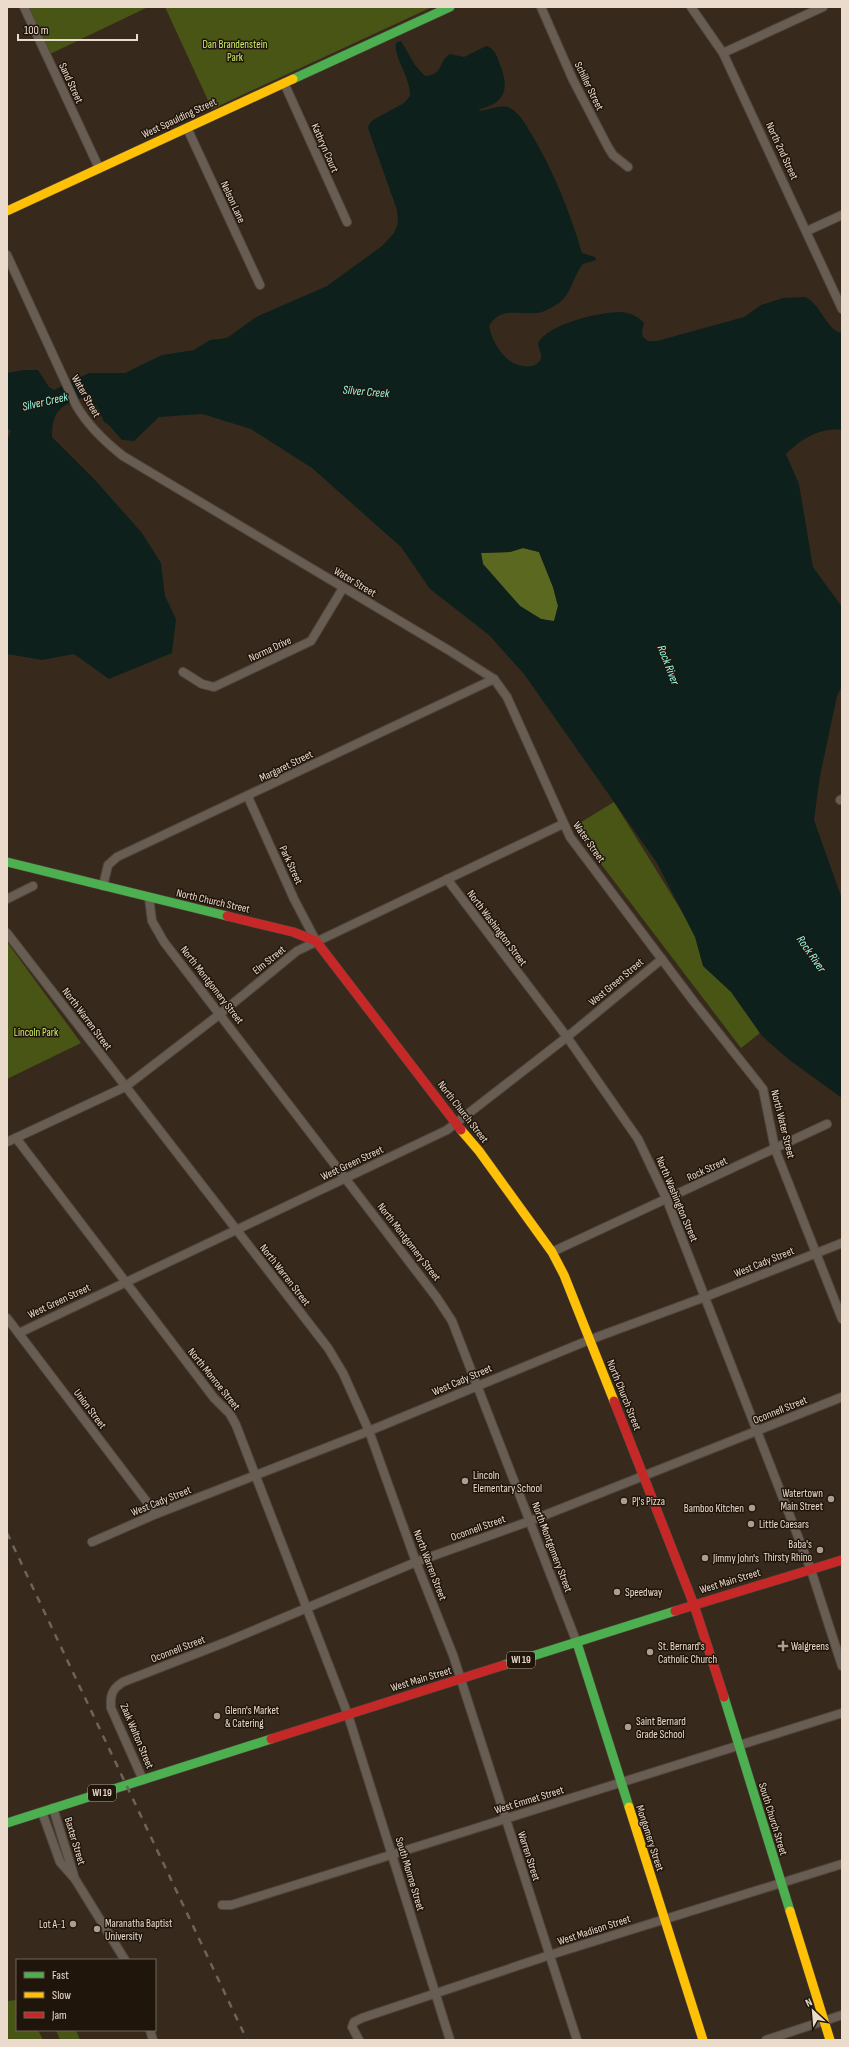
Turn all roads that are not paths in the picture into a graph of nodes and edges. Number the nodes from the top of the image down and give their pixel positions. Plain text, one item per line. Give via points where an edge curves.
1 (24, 7) edge
2 (450, 7) edge
3 (541, 7) edge
4 (692, 7) edge
5 (823, 7) edge
6 (723, 53) junction
7 (284, 83) junction
8 (187, 128) junction
9 (628, 167) dead end
10 (99, 168) junction
11 (7, 211) edge
12 (842, 216) edge
13 (347, 222) dead end
14 (807, 231) junction
15 (7, 255) edge
16 (260, 285) dead end
17 (842, 309) edge
18 (343, 588) junction
19 (183, 672) dead end
20 (494, 679) junction
21 (248, 797) junction
22 (563, 824) junction
23 (7, 862) edge
24 (446, 879) junction
25 (33, 886) dead end
26 (103, 886) junction
27 (149, 898) junction
28 (7, 899) edge
29 (7, 932) edge
30 (316, 941) junction
31 (662, 959) junction
32 (220, 1014) junction
33 (567, 1037) junction
34 (125, 1087) junction
35 (456, 1124) junction
36 (827, 1124) dead end
37 (16, 1138) junction
38 (7, 1142) edge
39 (775, 1149) junction
40 (346, 1178) junction
41 (667, 1200) junction
42 (236, 1230) junction
43 (842, 1243) edge
44 (552, 1252) junction
45 (816, 1253) junction
46 (126, 1282) junction
47 (705, 1297) junction
48 (7, 1318) edge
49 (842, 1319) edge
50 (19, 1333) junction
51 (589, 1340) junction
52 (476, 1386) junction
53 (842, 1397) edge
54 (369, 1431) junction
55 (757, 1431) junction
56 (256, 1475) junction
57 (643, 1475) junction
58 (156, 1514) junction
59 (530, 1521) junction
60 (92, 1542) dead end
61 (842, 1560) edge
62 (416, 1562) junction
63 (811, 1570) junction
64 (694, 1605) junction
65 (306, 1607) junction
66 (577, 1642) junction
67 (842, 1666) edge
68 (462, 1679) junction
69 (123, 1682) joint
70 (842, 1713) edge
71 (348, 1714) junction
72 (739, 1747) junction
73 (144, 1780) junction
74 (620, 1783) junction
75 (53, 1808) junction
76 (42, 1812) junction
77 (506, 1819) junction
78 (7, 1823) edge
79 (392, 1854) junction
80 (842, 1864) edge
81 (75, 1879) junction
82 (780, 1884) junction
83 (222, 1905) dead end
84 (664, 1919) junction
85 (550, 1955) junction
86 (124, 1959) edge
87 (436, 1993) junction
88 (842, 2015) edge
89 (824, 2021) junction
90 (359, 2040) edge
91 (450, 2040) edge
92 (577, 2040) edge
93 (703, 2040) edge
94 (766, 2040) edge
95 (830, 2040) edge

1 - 10 street, Sand Street
2 - 7 main road, West Spaulding Street
3 - 9 street, Schiller Street via 573,80 608,147 613,155
4 - 6 street, North 2nd Street
5 - 6 street
6 - 14 street, North 2nd Street
7 - 8 main road, West Spaulding Street
7 - 13 street, Kathryn Court
8 - 10 main road, West Spaulding Street
8 - 16 street, Nelson Lane
10 - 11 main road, West Spaulding Street
12 - 14 street
14 - 17 street, North 2nd Street
15 - 18 street, Water Street via 63,381 94,430 123,456
18 - 19 street, Norma Drive via 311,642 214,687 202,684
18 - 20 street, Water Street
20 - 21 street, Margaret Street
20 - 22 street, Water Street via 507,697
21 - 26 street, Margaret Street via 117,857 108,865
21 - 30 street, Park Street
22 - 24 street, Elm Street
22 - 31 street, Water Street via 570,837
23 - 26 main road, North Church Street
24 - 30 street, Elm Street
24 - 33 street, North Washington Street
25 - 28 street
26 - 27 main road, North Church Street
27 - 30 main road, North Church Street via 293,932
27 - 32 street, North Montgomery Street via 150,914 158,933
29 - 34 street, North Warren Street
30 - 32 street, Elm Street via 297,951
30 - 35 main road, North Church Street
31 - 33 street, West Green Street
31 - 39 street, North Water Street via 763,1089
32 - 34 street, Elm Street
32 - 40 street, North Montgomery Street
33 - 35 street, West Green Street
33 - 41 street, North Washington Street via 638,1139
34 - 37 street, Elm Street
34 - 42 street, North Warren Street
35 - 40 street, West Green Street
35 - 44 main road, North Church Street via 479,1151
36 - 39 street, Rock Street
37 - 38 street, Elm Street
37 - 46 street, North Monroe Street
39 - 41 street, Rock Street
39 - 45 street, North Water Street
40 - 42 street, West Green Street
40 - 52 street, North Montgomery Street via 449,1315
41 - 44 street, Rock Street
41 - 47 street, North Washington Street
42 - 46 street, West Green Street
42 - 54 street, North Warren Street via 328,1348 343,1373
43 - 45 street, West Cady Street
44 - 51 main road, North Church Street via 564,1275
45 - 47 street, West Cady Street
45 - 49 street, North Water Street
46 - 50 street, West Green Street
46 - 56 street, North Monroe Street via 214,1398 230,1414
47 - 51 street, West Cady Street
47 - 55 street, North Washington Street
48 - 50 street, Union Street
50 - 58 street, Union Street
51 - 52 street, West Cady Street
51 - 57 main road, North Church Street
52 - 54 street, West Cady Street
52 - 59 street, North Montgomery Street
53 - 55 street, Oconnell Street
54 - 56 street, West Cady Street
54 - 62 street, North Warren Street
55 - 57 street, Oconnell Street
55 - 63 street, North Washington Street
56 - 58 street, West Cady Street
56 - 65 street, North Monroe Street
57 - 59 street, Oconnell Street
57 - 64 main road, North Church Street
58 - 60 street, West Cady Street
59 - 62 street, Oconnell Street
59 - 66 street, North Montgomery Street
61 - 63 main road, West Main Street / WI 19
62 - 65 street, Oconnell Street
62 - 68 street, North Warren Street
63 - 64 main road, West Main Street / WI 19
63 - 67 street, North Washington Street
64 - 66 main road, West Main Street / WI 19
64 - 72 main road, South Church Street
65 - 69 street, Oconnell Street via 226,1642
65 - 71 street, North Monroe Street
66 - 68 main road, West Main Street / WI 19
66 - 74 main road, Mongomery Street
68 - 71 main road, West Main Street / WI 19
68 - 77 street, Warren Street
69 - 73 street, Zaak Walton Street via 113,1690 110,1698 111,1708
70 - 72 street, West Emmet Street
71 - 73 main road, West Main Street / WI 19
71 - 79 street, South Monroe Street
72 - 74 street, West Emmet Street
72 - 82 main road, South Church Street
73 - 75 main road, West Main Street / WI 19
74 - 77 street, West Emmet Street
74 - 84 main road, Mongomery Street
75 - 76 main road, West Main Street / WI 19
75 - 81 street, Baxter Street
76 - 78 main road, West Main Street / WI 19
76 - 81 street, Baxter Street via 56,1855
77 - 79 street, West Emmet Street
77 - 85 street, Warren Street
79 - 83 street, West Emmet Street via 241,1902
79 - 87 street, South Monroe Street
80 - 82 street, West Madison Street
81 - 86 street, Baxter Street
82 - 84 street, West Madison Street
82 - 89 main road, South Church Street
84 - 85 street, West Madison Street
84 - 93 main road, Mongomery Street
85 - 87 street, West Madison Street
85 - 92 street, Warren Street
87 - 90 street, West Madison Street via 354,2022 352,2027
87 - 91 street, South Monroe Street
88 - 89 street
89 - 94 street
89 - 95 main road, South Church Street

